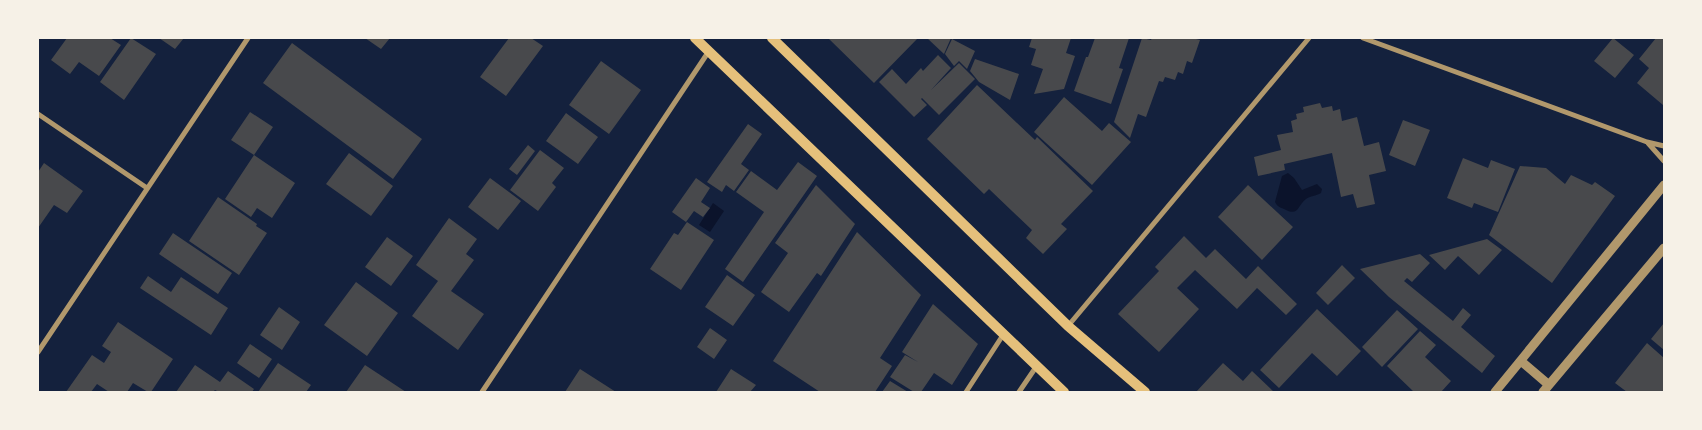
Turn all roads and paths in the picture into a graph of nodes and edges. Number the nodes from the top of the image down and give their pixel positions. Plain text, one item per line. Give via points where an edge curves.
1 (248, 38) edge
2 (695, 38) edge
3 (772, 38) edge
4 (1309, 38) edge
5 (1363, 38) edge
6 (709, 51) junction
7 (38, 114) edge
8 (1647, 142) junction
9 (1664, 146) edge
10 (1664, 161) edge
11 (1664, 185) edge
12 (147, 188) junction
13 (1664, 248) edge
14 (1068, 326) junction
15 (1003, 335) junction
16 (38, 352) edge
17 (1521, 361) junction
18 (1036, 366) junction
19 (1549, 385) junction
20 (482, 392) edge
21 (966, 392) edge
22 (1018, 392) edge
23 (1064, 392) edge
24 (1146, 392) edge
25 (1495, 392) edge
26 (1543, 392) edge

1 - 12 street
2 - 6 main road
3 - 14 main road
4 - 14 street
5 - 8 street
6 - 15 main road
6 - 20 street
7 - 12 street
8 - 9 street
8 - 10 street
11 - 17 street
12 - 16 street
13 - 19 street
14 - 24 main road
15 - 18 main road
15 - 21 street
17 - 19 street
17 - 25 street
18 - 22 street
18 - 23 main road
19 - 26 street

